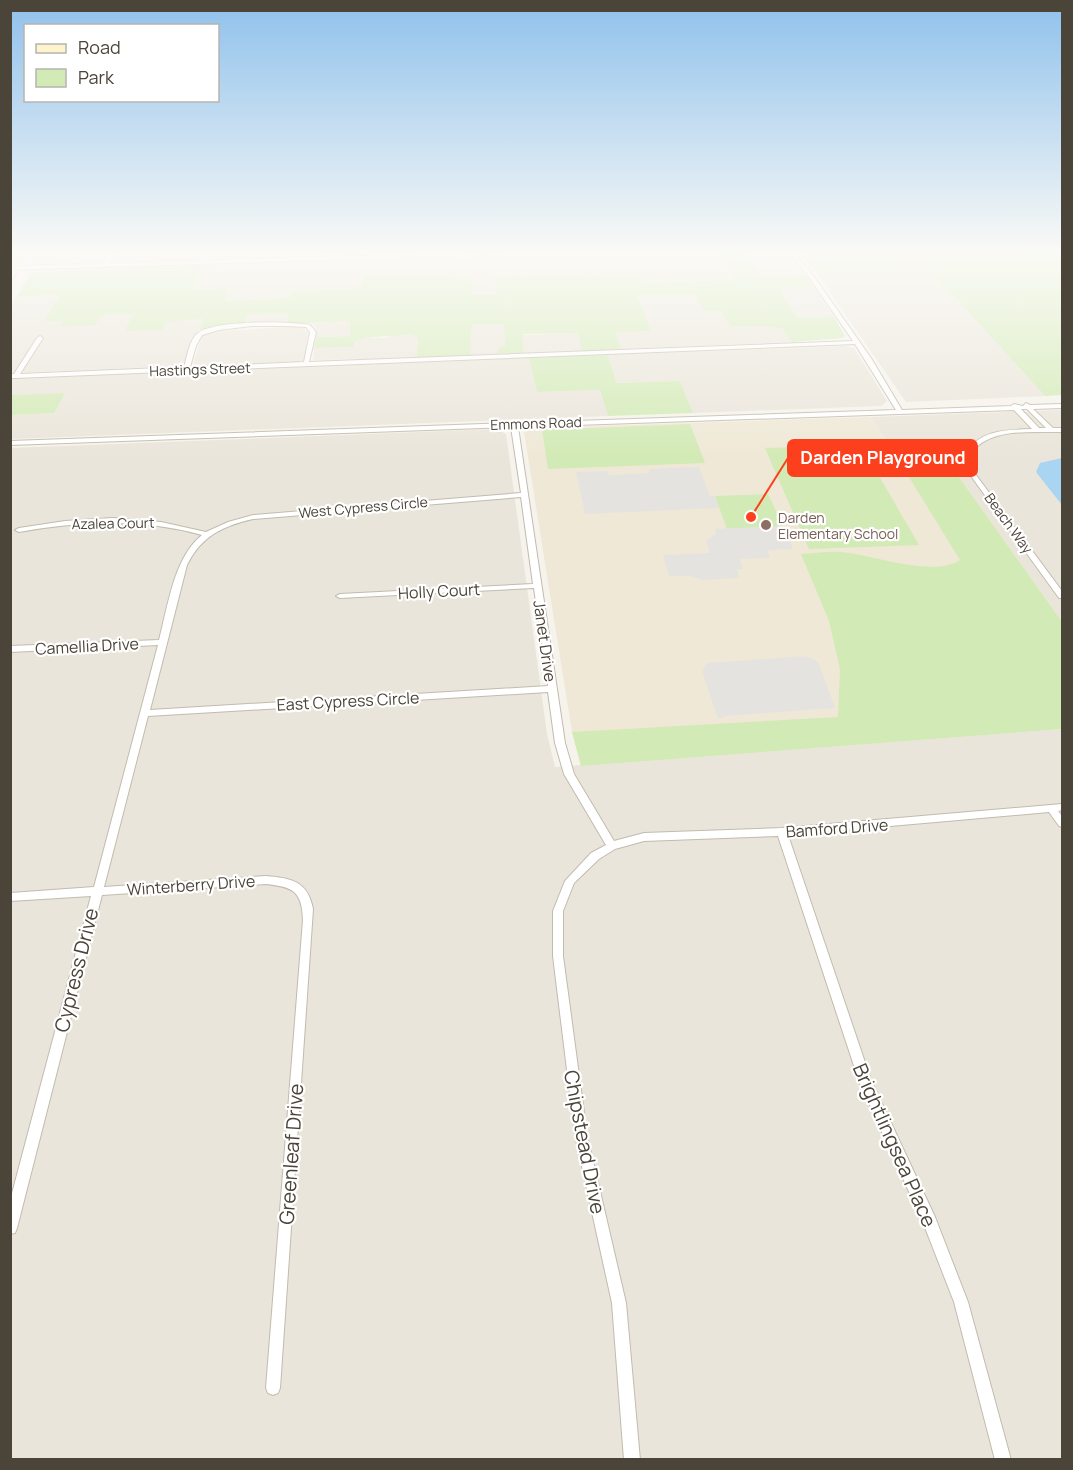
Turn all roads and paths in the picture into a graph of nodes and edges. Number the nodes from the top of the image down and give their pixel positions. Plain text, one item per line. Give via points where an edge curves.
1 (843, 323) edge
2 (40, 338) dead end
3 (857, 342) junction
4 (306, 364) junction
5 (186, 369) junction
6 (13, 376) edge
7 (1026, 405) junction
8 (1014, 406) junction
9 (1062, 406) edge
10 (900, 410) junction
11 (514, 424) junction
12 (1051, 430) junction
13 (1062, 430) edge
14 (1038, 431) junction
15 (10, 443) edge
16 (524, 495) junction
17 (19, 530) dead end
18 (206, 534) junction
19 (537, 586) junction
20 (340, 596) dead end
21 (1062, 596) edge
22 (163, 642) junction
23 (10, 649) edge
24 (552, 688) junction
25 (145, 713) junction
26 (1062, 807) edge
27 (1051, 808) junction
28 (1062, 823) edge
29 (782, 832) junction
30 (612, 846) junction
31 (96, 892) junction
32 (10, 897) edge
33 (308, 920) joint
34 (10, 1228) edge
35 (273, 1388) dead end
36 (632, 1460) edge
37 (1003, 1460) edge

1 - 3 street
2 - 6 street
3 - 4 street, Hastings Street
3 - 10 street
4 - 5 street, Hastings Street
4 - 5 street via 313,335 310,327 295,324 204,331 197,338
5 - 6 street, Hastings Street
7 - 8 street, Emmons Road
7 - 9 street, Emmons Road
7 - 12 street
8 - 10 street, Emmons Road
8 - 14 street
10 - 11 street, Emmons Road
11 - 15 street, Emmons Road
11 - 16 street, Janet Drive
12 - 13 street, Beach Way
12 - 14 street, Beach Way
14 - 21 street, Beach Way via 985,437 968,450 966,461
16 - 18 street, West Cypress Circle via 267,515 230,523
16 - 19 street, Janet Drive
17 - 18 street, Azalea Court via 141,520 170,523
18 - 22 street, Cypress Drive via 191,548 183,566
19 - 20 street, Holly Court
19 - 24 street, Janet Drive
22 - 23 street, Camellia Drive
22 - 25 street, Cypress Drive
24 - 25 street, East Cypress Circle
24 - 30 street, Janet Drive via 569,774
25 - 31 street, Cypress Drive
26 - 27 street, Bamford Drive
27 - 28 street
27 - 29 street, Bamford Drive
29 - 30 street, Bamford Drive via 644,837
29 - 37 street, Brightlingsea Place via 865,1081 930,1222 961,1302
30 - 36 street, Chipstead Drive via 588,861 570,881 560,903 556,927 581,1135 619,1303
31 - 32 street, Winterberry Drive
31 - 33 street, Winterberry Drive via 280,881 302,890 307,897
31 - 34 street, Cypress Drive
33 - 35 street, Greenleaf Drive

